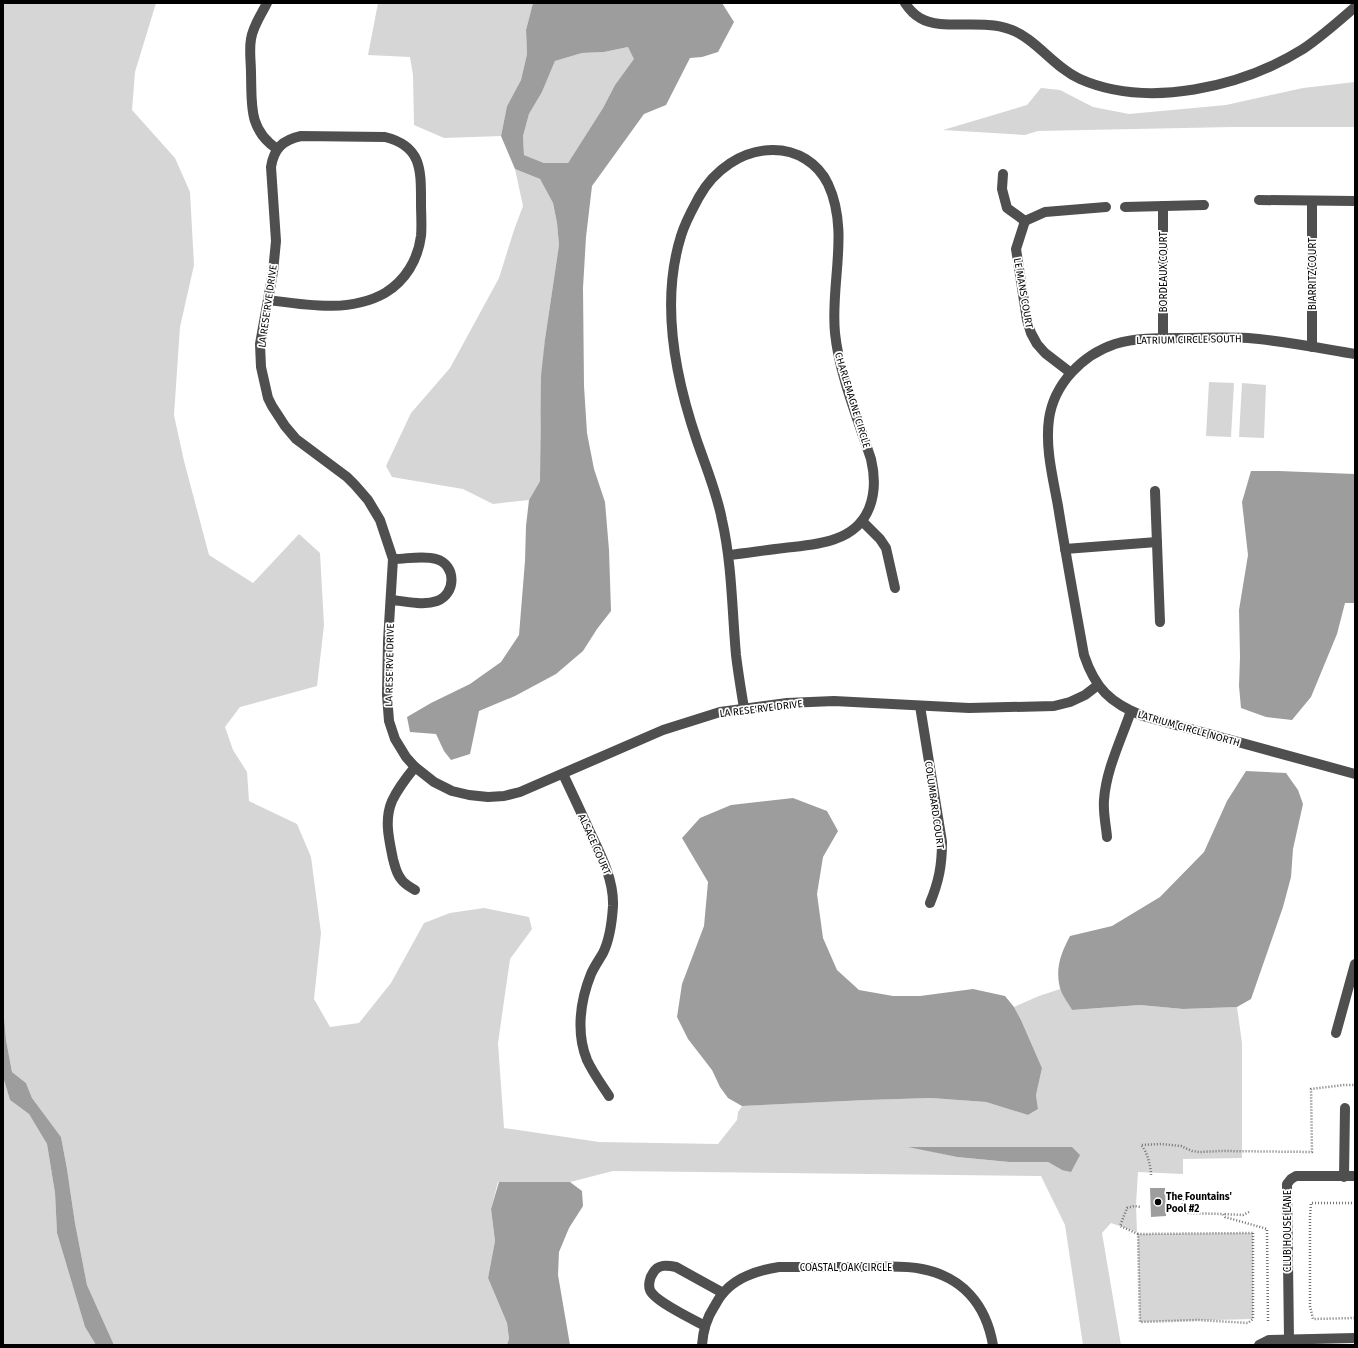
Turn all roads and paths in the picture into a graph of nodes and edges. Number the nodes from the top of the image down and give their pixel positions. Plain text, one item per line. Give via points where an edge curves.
1 (267, 3) edge
2 (905, 3) edge
3 (1355, 8) edge
4 (277, 149) junction
5 (1003, 174) dead end
6 (1259, 200) dead end
7 (1312, 200) junction
8 (1355, 201) edge
9 (1204, 205) dead end
10 (1106, 206) dead end
11 (1163, 206) junction
12 (1125, 207) dead end
13 (1026, 221) junction
14 (268, 300) junction
15 (1163, 338) junction
16 (1312, 347) junction
17 (1355, 354) edge
18 (1071, 373) junction
19 (1155, 491) dead end
20 (862, 521) junction
21 (1157, 542) junction
22 (1065, 549) junction
23 (729, 555) junction
24 (393, 559) junction
25 (895, 588) dead end
26 (391, 600) junction
27 (1160, 622) dead end
28 (1098, 685) junction
29 (920, 706) junction
30 (744, 708) junction
31 (1131, 711) junction
32 (415, 767) junction
33 (563, 774) junction
34 (1355, 774) edge
35 (1107, 837) dead end
36 (416, 890) dead end
37 (930, 902) dead end
38 (1355, 964) edge
39 (1336, 1033) dead end
40 (1355, 1085) edge
41 (609, 1096) dead end
42 (1345, 1108) dead end
43 (1151, 1175) dead end
44 (1355, 1176) edge
45 (1344, 1177) junction
46 (1183, 1197) dead end
47 (1355, 1203) edge
48 (1141, 1207) dead end
49 (1248, 1212) dead end
50 (1223, 1214) junction
51 (1138, 1234) junction
52 (723, 1292) junction
53 (1355, 1318) edge
54 (1268, 1323) dead end
55 (705, 1326) junction
56 (1355, 1338) edge
57 (1289, 1339) junction
58 (1344, 1342) edge
59 (702, 1345) edge
60 (993, 1345) edge
61 (1259, 1345) edge

1 - 4 street via 250,40 252,107 258,131
2 - 3 street via 920,18 932,23 993,24 1009,29 1024,36 1060,67 1079,78 1098,86 1142,93 1198,89 1273,65 1302,49
4 - 14 street, LA RESE'RVE DRIVE via 271,167 276,241
4 - 14 street via 284,142 301,136 385,137 406,145 419,164 421,175 421,236 417,254 400,282 369,301 357,304 305,305
5 - 13 street via 1002,189 1007,208
6 - 7 street
7 - 8 street
7 - 16 street, BIARRITZ COURT
9 - 11 street
10 - 13 street via 1045,212
11 - 12 street
11 - 15 street, BORDEAUX COURT
13 - 18 street, LE MANS COURT via 1016,249 1027,320 1037,344
14 - 24 street, LA RESE'RVE DRIVE via 260,344 268,398 296,439 347,477 368,500 380,520
15 - 16 street, LATRIUM CIRCLE SOUTH via 1248,338
15 - 18 street, LATRIUM CIRCLE SOUTH via 1132,340 1111,346 1085,359
16 - 17 street, LATRIUM CIRCLE SOUTH
18 - 22 street, LATRIUM CIRCLE SOUTH via 1053,404 1048,439
19 - 21 street
20 - 23 street, CHARLEMAGNE CIRCLE via 850,532 830,541
20 - 23 street, CHARLEMAGNE CIRCLE via 874,492 874,473 840,365 835,335 834,314 839,253 835,202 821,172 809,161 792,153 760,151 731,162 702,191 680,237 670,296 676,361 686,407 722,517
20 - 25 street via 886,548
21 - 22 street
21 - 27 street
22 - 28 street, LATRIUM CIRCLE NORTH via 1084,655 1089,671
23 - 30 street, CHARLEMAGNE CIRCLE via 736,659
24 - 26 street, LA RESE'RVE DRIVE
24 - 26 street via 438,560 450,570 452,585 449,592 436,601 423,603
26 - 32 street, LA RESE'RVE DRIVE via 387,695 389,721 395,739
28 - 29 street, LA RESE'RVE DRIVE via 1080,698 1054,706
28 - 31 street, LATRIUM CIRCLE NORTH via 1114,701
29 - 30 street, LA RESE'RVE DRIVE via 834,701 787,702
29 - 37 street, COLUMBARD COURT via 942,842 938,883
30 - 33 street, LA RESE'RVE DRIVE via 676,725
31 - 34 street, LATRIUM CIRCLE NORTH
31 - 35 street via 1107,778 1104,800
32 - 33 street, LA RESE'RVE DRIVE via 434,782 452,791 488,797 520,792
32 - 36 street via 400,785 392,801 388,828 396,872 405,883
33 - 41 street, ALSACE COURT via 603,860 613,893 610,934 591,974 581,1013 581,1037 587,1059
38 - 39 street
40 - 43 path via 1311,1089 1312,1152 1208,1153 1192,1151 1182,1146 1141,1145 1148,1159
42 - 45 street
44 - 45 street, CLUB HOUSE LANE
45 - 57 street, CLUB HOUSE LANE via 1296,1176 1287,1184
46 - 50 path via 1186,1213
47 - 53 path via 1311,1203 1310,1217 1310,1306 1313,1319
48 - 51 path via 1127,1208 1120,1226
49 - 50 path via 1243,1215
50 - 54 path via 1225,1217 1267,1229
51 - 51 path via 1253,1233 1253,1319 1248,1323 1198,1320 1140,1322
52 - 55 street, COASTAL OAK CIRCLE
52 - 55 street via 676,1267 668,1265 654,1271 650,1290 656,1298
52 - 60 street, COASTAL OAK CIRCLE via 747,1276 779,1267 921,1268 938,1273 968,1292 986,1317
55 - 59 street, COASTAL OAK CIRCLE
56 - 58 street
57 - 58 street
57 - 61 street via 1269,1340

